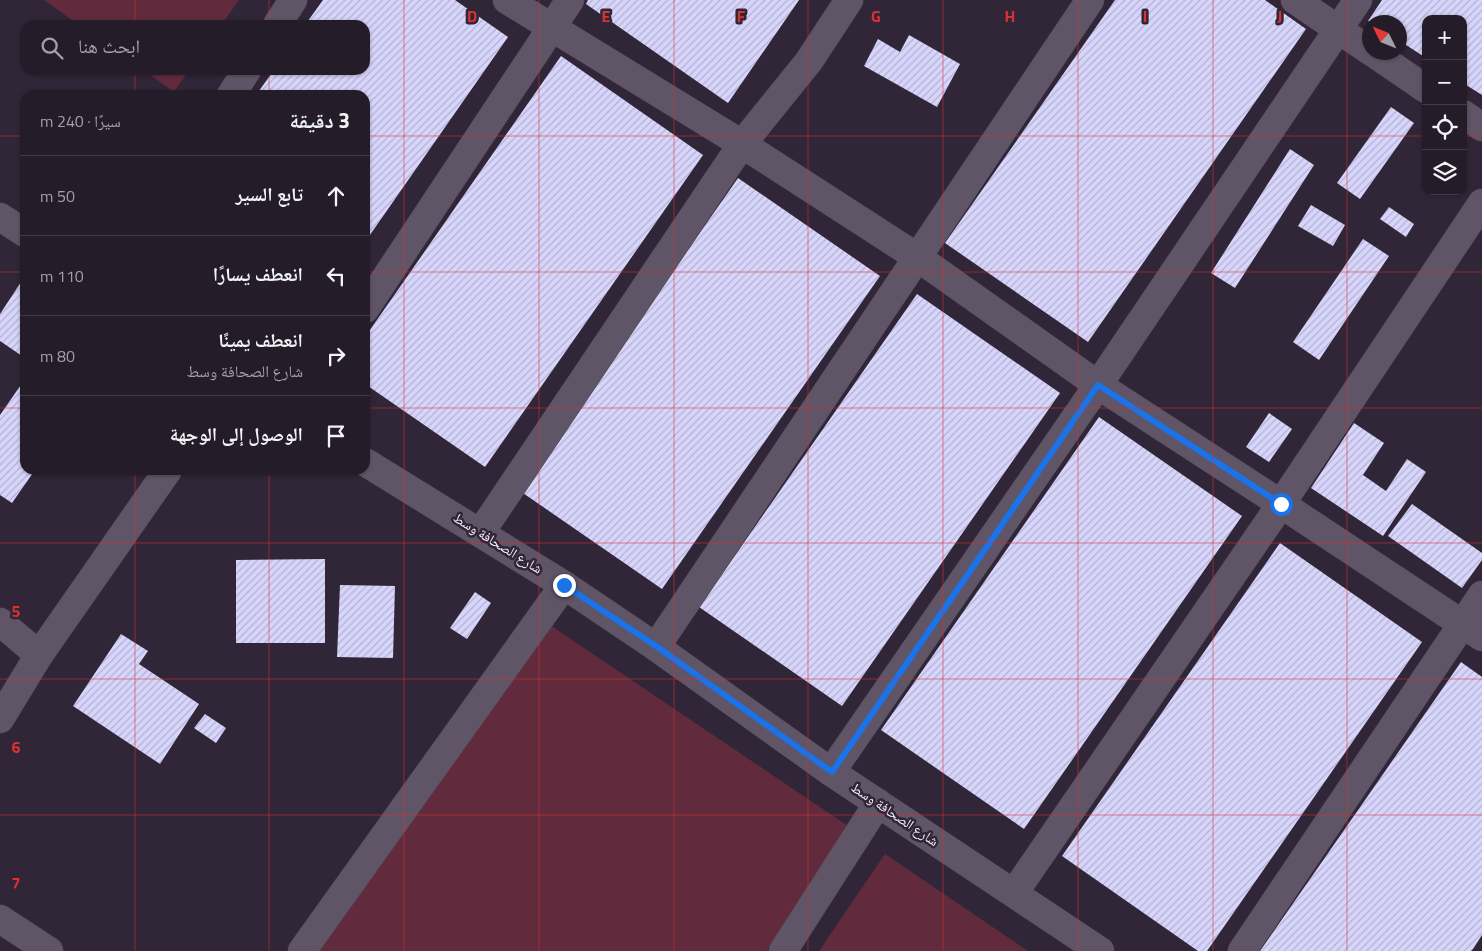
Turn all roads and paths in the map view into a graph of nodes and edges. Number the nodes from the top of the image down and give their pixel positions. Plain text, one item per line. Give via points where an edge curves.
1 (293, 0) edge
2 (506, 0) edge
3 (570, 0) edge
4 (849, 0) edge
5 (1090, 0) edge
6 (1295, 0) edge
7 (1358, 0) edge
8 (280, 20) edge
9 (550, 28) junction
10 (1339, 30) junction
11 (1362, 46) edge
12 (1383, 60) edge
13 (244, 75) edge
14 (1422, 86) edge
15 (234, 90) edge
16 (1467, 117) edge
17 (1482, 127) edge
18 (742, 144) junction
19 (1482, 203) edge
20 (0, 217) edge
21 (20, 230) edge
22 (917, 257) junction
23 (370, 301) edge
24 (1098, 385) junction
25 (370, 465) edge
26 (165, 475) edge
27 (1281, 504) junction
28 (481, 532) junction
29 (564, 585) junction
30 (1482, 595) edge
31 (0, 622) edge
32 (1472, 631) edge
33 (656, 646) junction
34 (39, 655) junction
35 (0, 719) edge
36 (832, 772) junction
37 (878, 803) junction
38 (1014, 893) junction
39 (0, 919) edge
40 (49, 951) edge
41 (302, 951) edge
42 (784, 951) edge
43 (1100, 951) edge
44 (1242, 951) edge

1 - 8 street
2 - 9 street
3 - 9 street
4 - 18 street via 809,61
5 - 22 street
6 - 10 street
7 - 10 street
9 - 18 street
9 - 23 street
10 - 11 street
10 - 24 street
12 - 14 street
13 - 15 street
16 - 17 street
18 - 22 street
18 - 28 street
19 - 27 street
20 - 21 street
22 - 24 street
22 - 33 street
24 - 27 street
24 - 36 street
25 - 28 street, شارع الصحافة وسط
26 - 34 street
27 - 32 street
27 - 38 street
28 - 29 street, شارع الصحافة وسط
29 - 33 street, شارع الصحافة وسط
29 - 41 street
30 - 32 street
31 - 34 street
32 - 44 street
33 - 36 street, شارع الصحافة وسط
34 - 35 street
36 - 37 street, شارع الصحافة وسط
37 - 38 street, شارع الصحافة وسط
37 - 42 street
38 - 43 street, شارع الصحافة وسط
39 - 40 street

